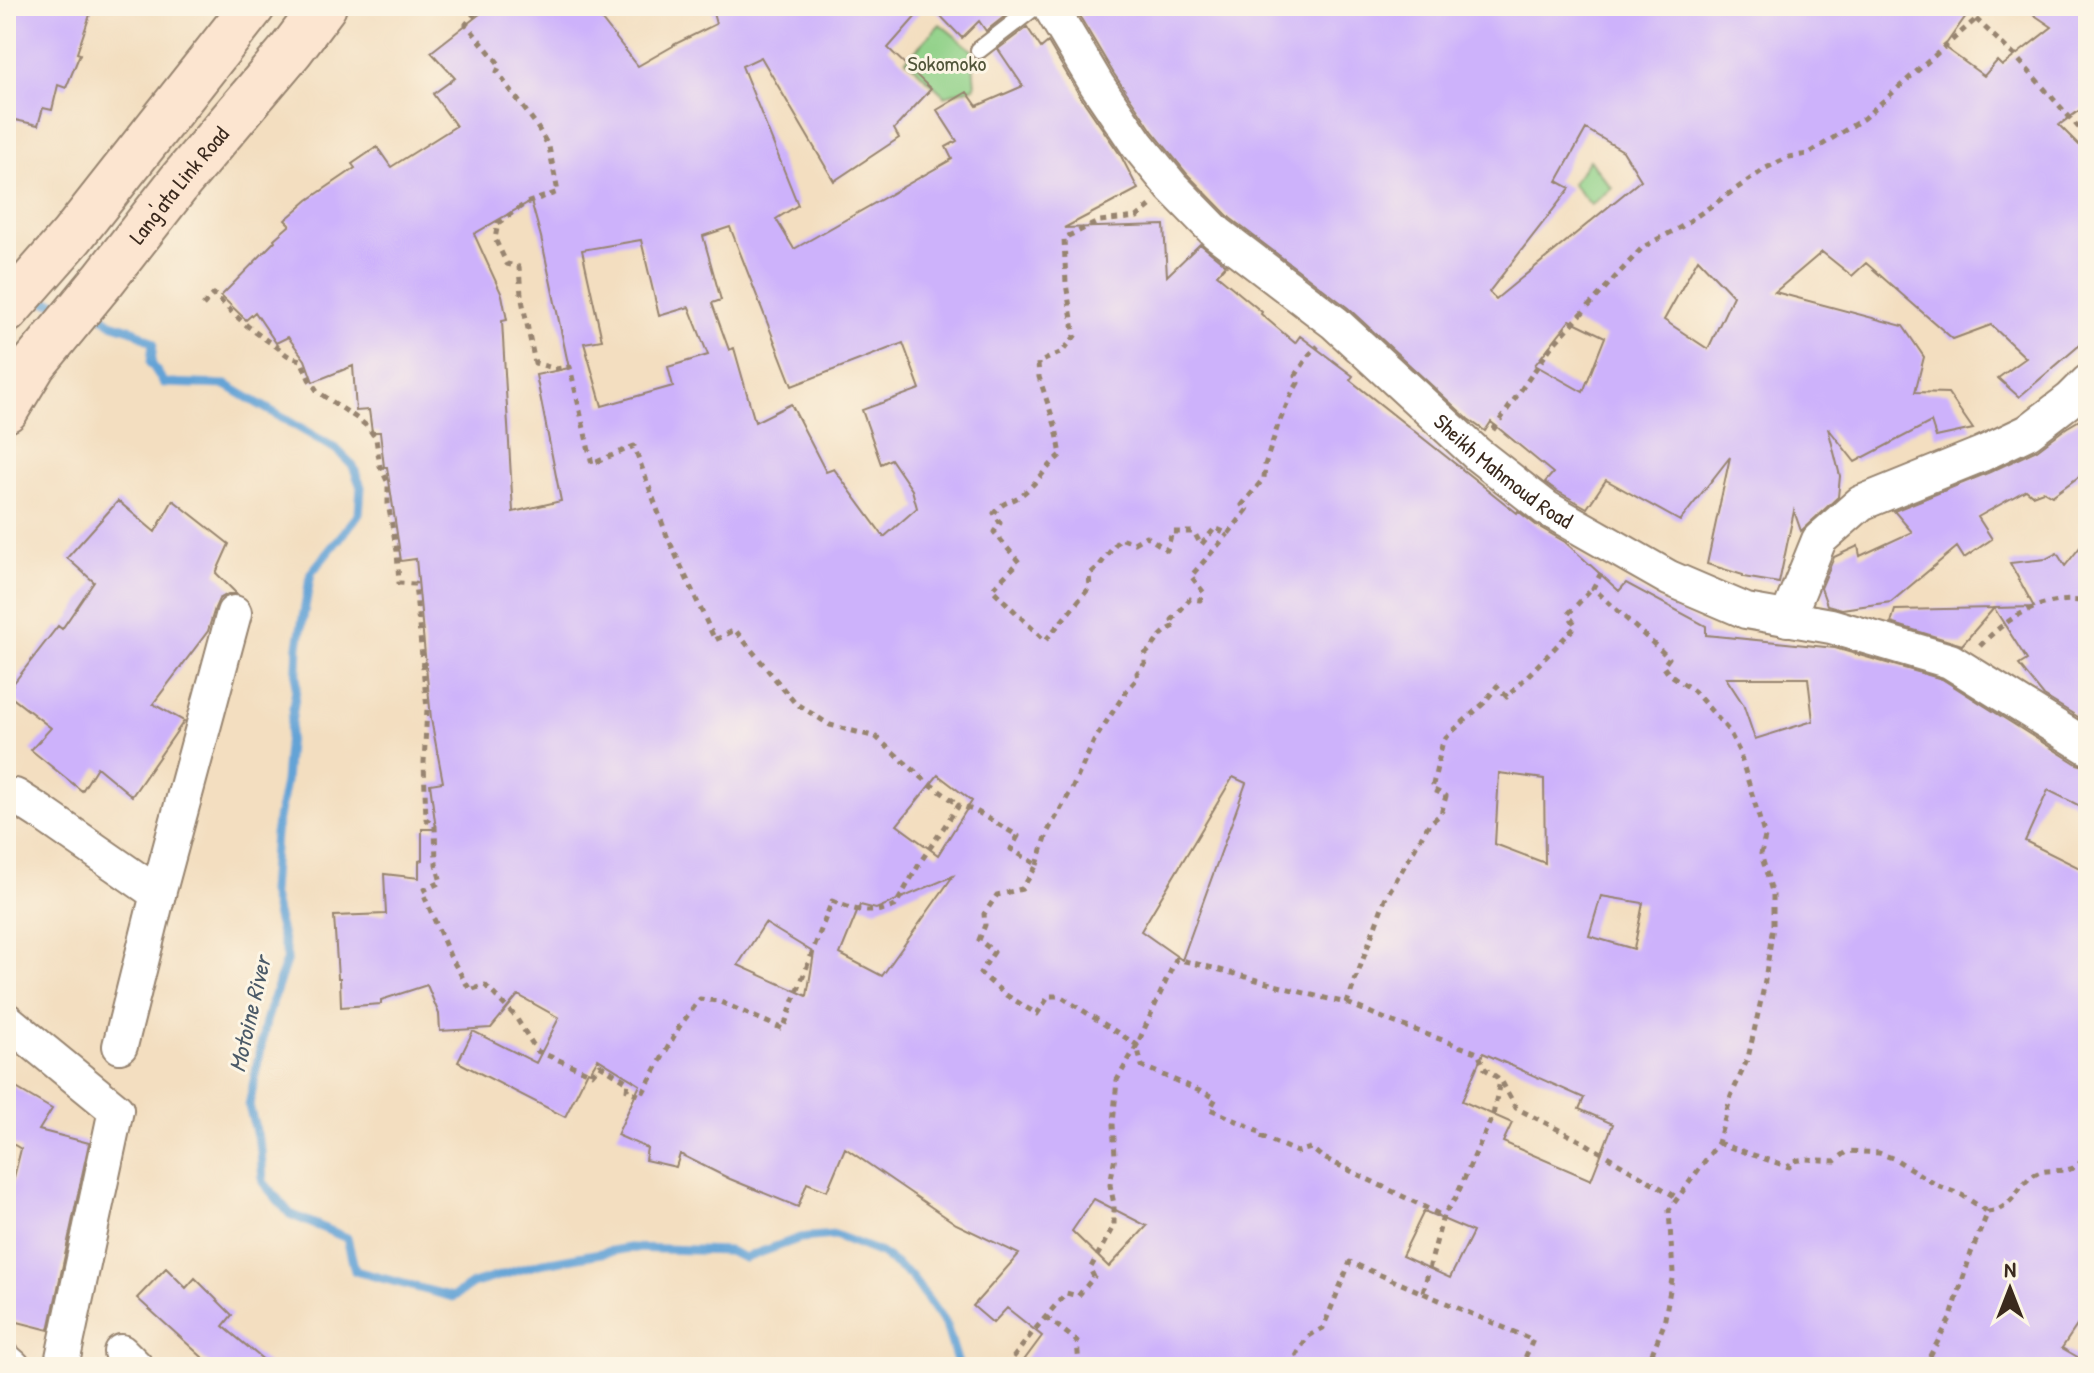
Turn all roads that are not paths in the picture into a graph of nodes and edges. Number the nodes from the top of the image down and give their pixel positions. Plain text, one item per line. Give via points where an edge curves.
1 (253, 6) edge
2 (324, 6) edge
3 (1036, 6) edge
4 (1050, 6) edge
5 (979, 50) dead end
6 (6, 311) edge
7 (2088, 382) edge
8 (6, 410) edge
9 (234, 613) dead end
10 (1787, 619) junction
11 (2088, 747) edge
12 (6, 804) edge
13 (158, 894) junction
14 (6, 1020) edge
15 (120, 1046) dead end
16 (6, 1361) edge
17 (13, 1367) edge
18 (61, 1367) edge

1 - 6 main road via 72,236
2 - 8 main road, Lang'ata Link Road via 34,364
3 - 5 lane
4 - 10 street, Sheikh Mahmoud Road via 1097,85 1172,187 1217,233 1335,323 1477,454 1546,508 1669,578 1746,611
7 - 10 street via 2028,432 1861,503 1819,540
9 - 13 street
10 - 11 street, Sheikh Mahmoud Road via 1831,626 1950,661
12 - 13 street via 15,796
13 - 15 street
14 - 18 street via 116,1110
16 - 17 street

